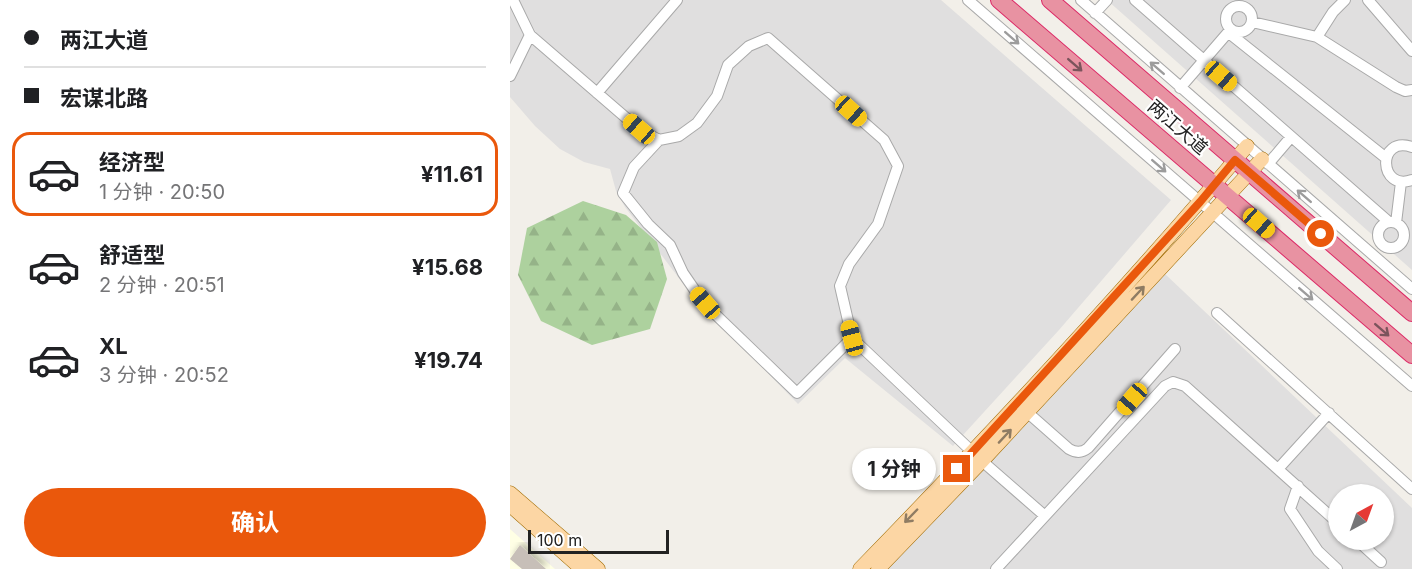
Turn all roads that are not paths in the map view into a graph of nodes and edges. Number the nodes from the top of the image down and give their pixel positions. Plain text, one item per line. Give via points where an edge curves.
1 (513, 0) edge
2 (677, 0) edge
3 (968, 0) edge
4 (999, 0) edge
5 (1050, 0) edge
6 (1081, 0) edge
7 (1107, 0) edge
8 (1135, 0) edge
9 (1345, 0) edge
10 (1368, 0) edge
11 (1247, 3) edge
12 (1095, 13) junction
13 (1252, 22) junction
14 (1230, 31) junction
15 (530, 35) junction
16 (1317, 37) junction
17 (1412, 51) edge
18 (1204, 60) junction
19 (510, 76) edge
20 (1180, 87) junction
21 (1412, 90) edge
22 (597, 93) junction
23 (1291, 137) junction
24 (659, 140) junction
25 (1411, 145) edge
26 (1247, 146) junction
27 (1386, 158) junction
28 (1235, 160) junction
29 (1265, 162) junction
30 (1249, 172) junction
31 (1407, 181) edge
32 (1214, 184) junction
33 (1228, 196) junction
34 (1200, 202) junction
35 (1212, 213) junction
36 (1393, 223) junction
37 (1384, 246) junction
38 (1375, 257) junction
39 (1412, 289) edge
40 (1217, 313) dead end
41 (1412, 313) edge
42 (852, 338) junction
43 (1175, 349) dead end
44 (1412, 355) edge
45 (1412, 386) edge
46 (1027, 412) junction
47 (1329, 413) junction
48 (978, 456) junction
49 (1278, 469) junction
50 (1298, 486) junction
51 (1412, 489) edge
52 (510, 493) edge
53 (510, 505) edge
54 (1328, 514) edge
55 (1045, 516) junction
56 (1368, 550) edge
57 (1381, 562) dead end
58 (582, 569) edge
59 (598, 569) edge
60 (860, 569) edge
61 (878, 569) edge
62 (996, 569) edge
63 (1337, 569) edge

1 - 15 street
2 - 22 street
3 -> 34 street
4 -> 32 highway, 两江大道
5 - 28 highway, 两江大道
6 - 12 street
7 - 12 street
8 - 18 street
9 - 16 street
10 - 17 street
11 - 13 street
11 - 14 street via 1228,12
20 -> 12 street
13 - 14 street via 1245,31
13 - 16 street
14 - 18 street
14 - 27 street
15 - 19 street
15 - 22 street
16 - 21 street via 1396,87
18 - 20 street
18 - 23 street
20 - 26 street
22 - 24 street via 639,129
23 - 29 street
23 - 36 street
24 - 42 street via 634,167 622,193 670,245 683,273 715,314 797,393
24 - 42 street via 679,136 697,123 717,96 729,65 749,46 768,38 884,140 898,166 878,224 849,264 840,286
25 - 27 street via 1393,148
26 - 28 main road
26 - 29 street
27 - 31 street via 1387,171 1395,180
28 - 30 highway, 两江大道
28 - 32 main road
29 - 30 main road
38 -> 29 street
30 - 33 main road
30 - 41 highway, 两江大道
31 - 36 street
32 - 33 highway, 两江大道
32 - 34 main road
33 - 35 main road
33 -> 44 highway, 两江大道
34 - 35 street
34 - 48 main road
35 -> 45 street
46 -> 35 main road
36 - 37 street via 1383,224 1378,231
36 - 37 street via 1402,228 1402,241 1392,248
37 - 38 street
38 - 39 street
40 - 47 street
42 - 48 street
43 - 46 street via 1085,450 1069,449
48 -> 46 main road
47 - 49 street
47 - 51 street
48 - 55 street
48 -> 60 main road
48 - 61 main road
49 - 50 street
49 - 55 street via 1185,386 1173,382 1165,386
50 - 54 street
50 - 63 street via 1290,509 1318,551
52 - 59 main road
53 - 58 main road
55 - 62 street
56 - 57 street

